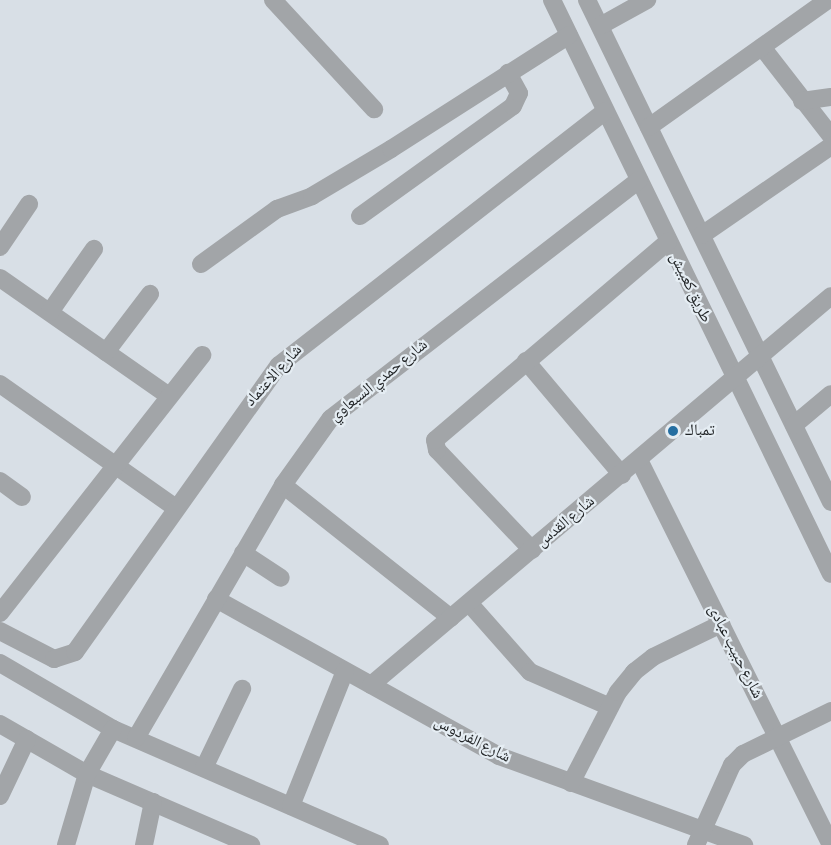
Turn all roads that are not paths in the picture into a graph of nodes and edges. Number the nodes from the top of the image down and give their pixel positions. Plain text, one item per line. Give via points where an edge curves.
1 (273, 0) edge
2 (552, 0) edge
3 (587, 0) edge
4 (646, 0) edge
5 (828, 0) edge
6 (600, 26) junction
7 (569, 35) junction
8 (762, 47) junction
9 (508, 73) junction
10 (831, 97) edge
11 (802, 102) junction
12 (374, 109) dead end
13 (605, 111) junction
14 (649, 127) junction
15 (831, 136) edge
16 (831, 146) edge
17 (639, 180) junction
18 (30, 204) dead end
19 (360, 216) dead end
20 (702, 235) junction
21 (668, 242) junction
22 (0, 247) edge
23 (94, 249) dead end
24 (201, 264) dead end
25 (0, 278) edge
26 (150, 294) dead end
27 (831, 296) edge
28 (50, 312) junction
29 (106, 352) junction
30 (202, 355) dead end
31 (761, 358) junction
32 (526, 361) junction
33 (735, 380) junction
34 (0, 384) edge
35 (831, 394) edge
36 (168, 395) junction
37 (794, 425) junction
38 (639, 460) junction
39 (113, 465) junction
40 (622, 475) junction
41 (827, 480) edge
42 (0, 481) edge
43 (283, 485) junction
44 (22, 497) dead end
45 (831, 502) edge
46 (176, 508) junction
47 (532, 550) junction
48 (243, 553) junction
49 (831, 574) edge
50 (281, 578) dead end
51 (216, 599) junction
52 (469, 603) junction
53 (0, 613) edge
54 (451, 618) junction
55 (721, 624) junction
56 (0, 631) edge
57 (0, 663) edge
58 (345, 671) junction
59 (371, 685) junction
60 (242, 689) dead end
61 (610, 707) junction
62 (831, 711) edge
63 (0, 724) edge
64 (113, 729) junction
65 (777, 737) junction
66 (136, 738) junction
67 (27, 739) junction
68 (204, 768) junction
69 (87, 774) junction
70 (572, 783) junction
71 (0, 796) edge
72 (153, 802) junction
73 (291, 806) junction
74 (699, 838) edge
75 (223, 839) edge
76 (66, 845) edge
77 (144, 845) edge
78 (250, 845) edge
79 (380, 845) edge
80 (744, 845) edge
81 (831, 845) edge

1 - 12 street
2 - 7 street, طريق كعبيش
3 - 6 street, طريق كعبيش
4 - 6 street
5 - 8 street
6 - 14 street, طريق كعبيش
7 - 9 street
7 - 13 street, طريق كعبيش
8 - 11 street
8 - 14 street
9 - 19 street via 519,93 513,106
9 - 24 street via 392,149 312,196 277,209
10 - 11 street
11 - 15 street
13 - 17 street, طريق كعبيش
13 - 46 street, شارع الاعتماد via 279,365
14 - 20 street, طريق كعبيش
16 - 20 street
17 - 21 street, طريق كعبيش
17 - 43 street, شارع حمدي السبعاوي via 350,400 315,438
18 - 22 street
20 - 31 street, طريق كعبيش
21 - 32 street
21 - 33 street, طريق كعبيش
23 - 28 street
25 - 28 street
26 - 29 street
27 - 31 street, شارع القدس
28 - 29 street
29 - 36 street
30 - 36 street
31 - 33 street, شارع القدس
31 - 37 street, طريق كعبيش
32 - 40 street
32 - 47 street via 435,440 437,450
33 - 38 street, شارع القدس
33 - 49 street, طريق كعبيش
34 - 39 street
35 - 37 street
36 - 39 street
37 - 41 street, طريق كعبيش
38 - 40 street, شارع القدس
38 - 55 street, شارع حبيب عبادى
39 - 46 street
39 - 53 street
40 - 47 street, شارع القدس
41 - 45 street, طريق كعبيش
42 - 44 street
43 - 48 street, شارع حمدي السبعاوي
43 - 54 street
46 - 56 street, شارع الاعتماد via 75,652 54,659
47 - 52 street, شارع القدس
48 - 50 street
48 - 51 street, شارع حمدي السبعاوي
51 - 58 street, شارع الفردوس
51 - 66 street, شارع حمدي السبعاوي
52 - 54 street, شارع القدس
52 - 61 street via 530,672
54 - 59 street, شارع القدس
55 - 61 street via 653,657 634,672
55 - 65 street, شارع حبيب عبادى
57 - 64 street
58 - 59 street, شارع الفردوس
58 - 73 street
59 - 70 street, شارع الفردوس via 483,748
60 - 68 street
61 - 70 street
62 - 65 street
63 - 67 street
64 - 66 street
64 - 69 street
65 - 74 street via 732,765
65 - 81 street, شارع حبيب عبادى
66 - 68 street
67 - 69 street
67 - 71 street
68 - 73 street
69 - 72 street
69 - 76 street
70 - 74 street, شارع الفردوس
72 - 75 street
72 - 77 street
73 - 79 street
74 - 80 street, شارع الفردوس
75 - 78 street

